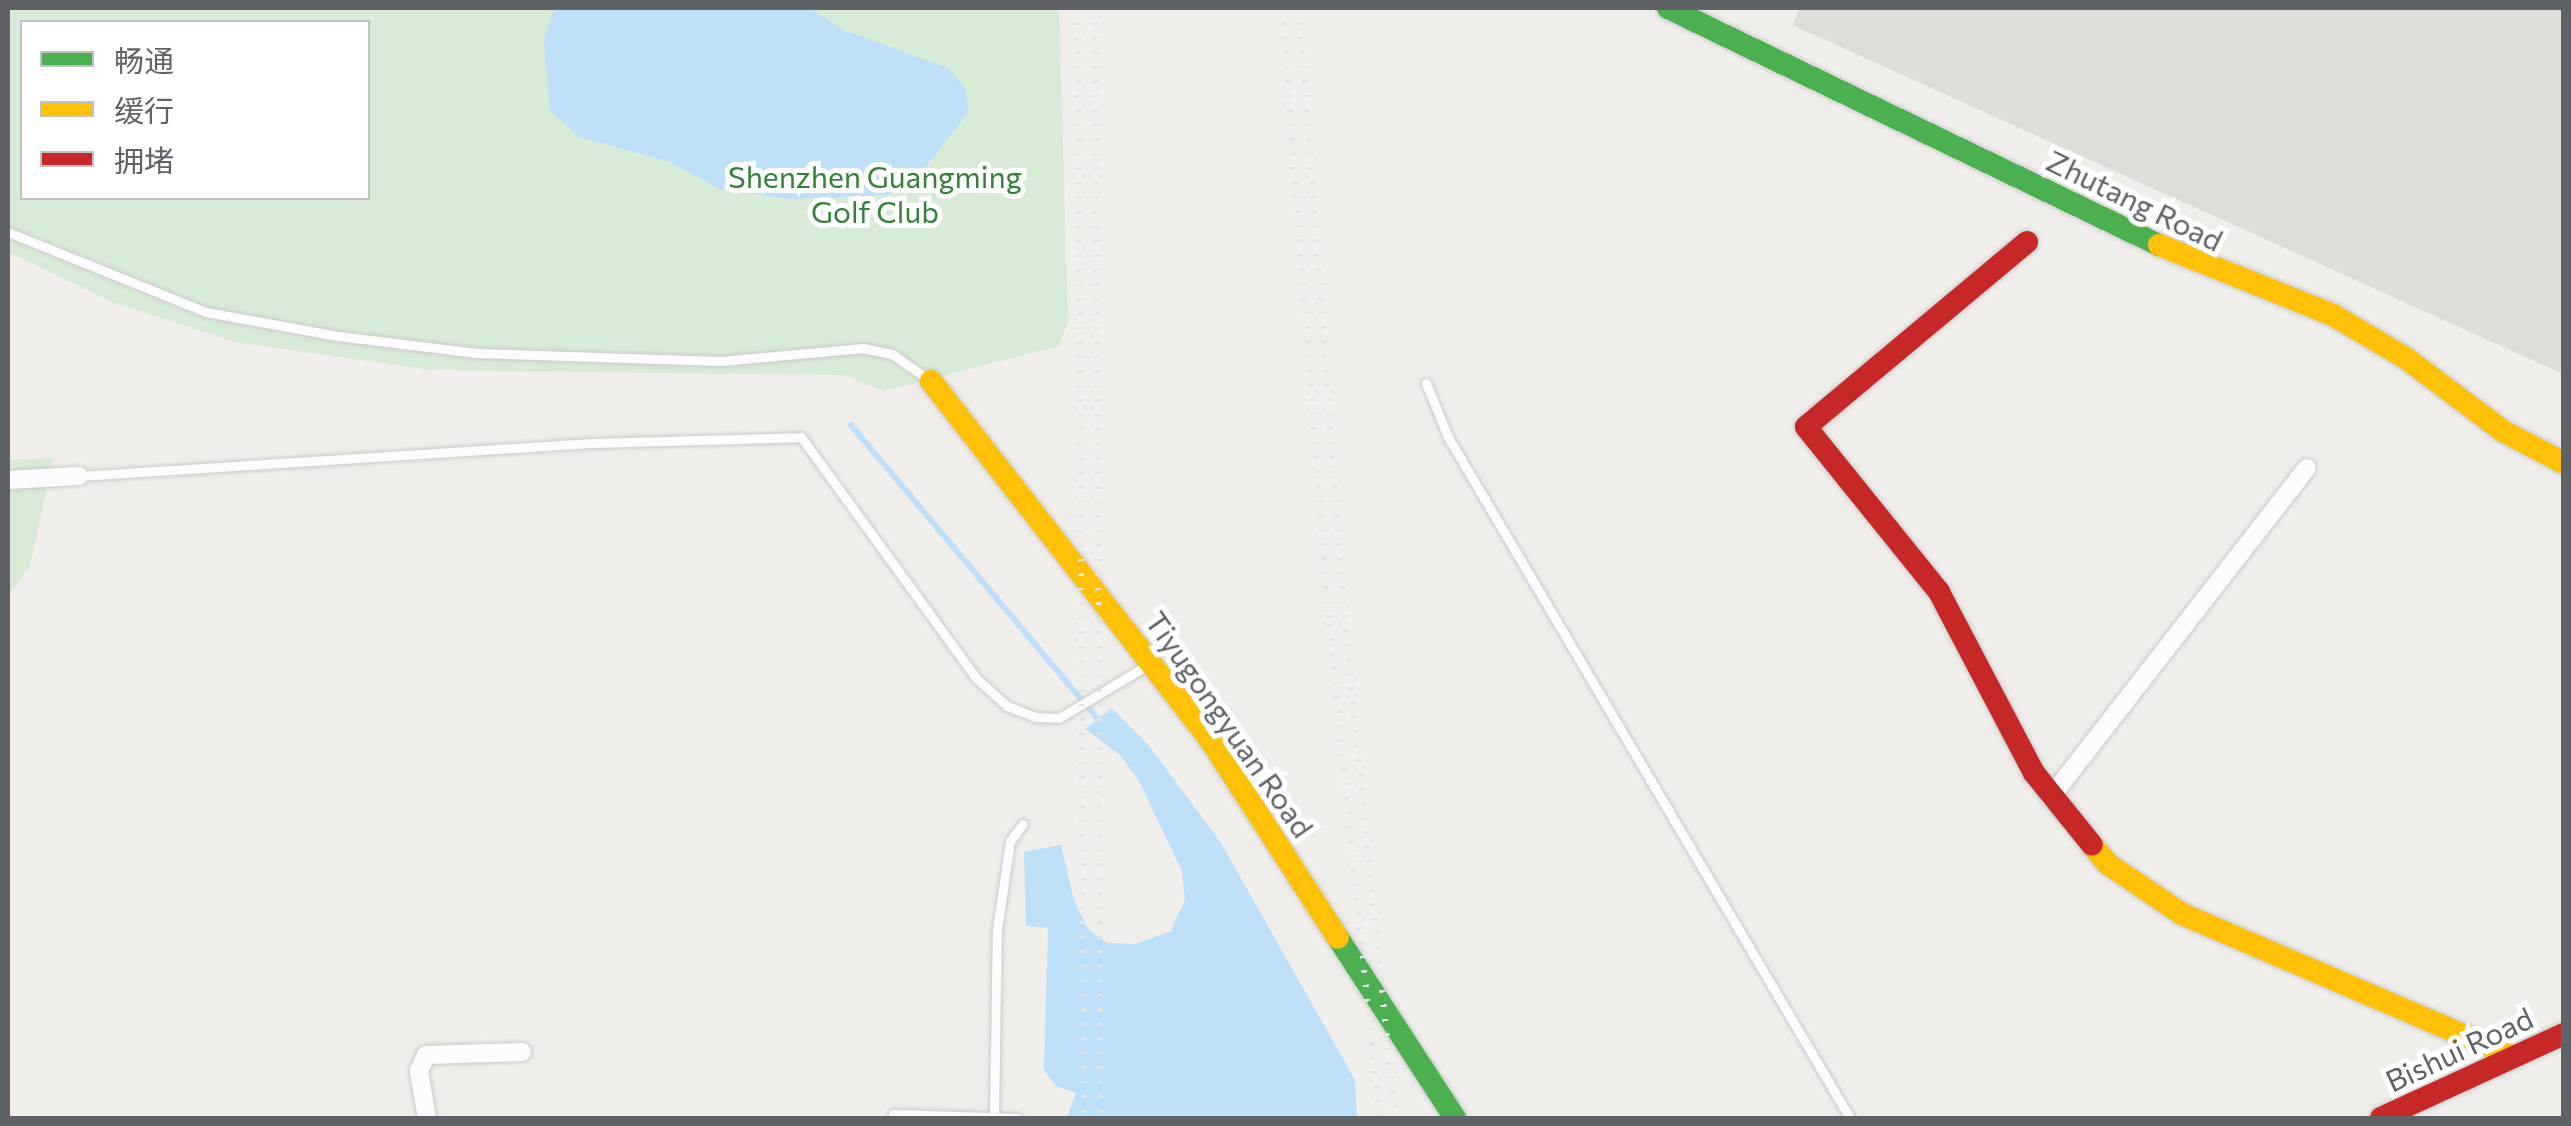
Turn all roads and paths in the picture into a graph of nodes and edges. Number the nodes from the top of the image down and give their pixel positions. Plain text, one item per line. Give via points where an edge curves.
1 (1668, 8) edge
2 (8, 232) edge
3 (2027, 242) dead end
4 (931, 381) joint
5 (1426, 383) dead end
6 (2564, 462) edge
7 (2307, 468) dead end
8 (79, 476) joint
9 (8, 480) edge
10 (1153, 662) junction
11 (2050, 798) junction
12 (1023, 824) dead end
13 (2564, 1034) edge
14 (522, 1052) dead end
15 (2511, 1056) junction
16 (893, 1114) dead end
17 (994, 1115) junction
18 (427, 1118) edge
19 (1016, 1118) edge
20 (1455, 1118) edge
21 (1850, 1118) edge
22 (2380, 1118) edge

1 - 6 street, Zhutang Road via 2225,277 2333,315 2407,359 2503,431
2 - 4 lane via 206,312 338,336 461,352 720,361 862,348 892,354
3 - 11 street via 1806,426 1939,592
4 - 10 street, Tiyugongyuan Road
5 - 21 lane via 1448,436
7 - 11 street
8 - 9 street
8 - 10 lane via 592,443 801,437 988,692 1035,718 1069,714
10 - 20 street, Tiyugongyuan Road
11 - 15 street via 2108,864 2168,906
12 - 17 lane via 1010,841 997,930
13 - 15 street, Bishui Road
14 - 18 street via 426,1055 419,1071
15 - 22 street, Bishui Road
16 - 17 lane
17 - 19 lane

